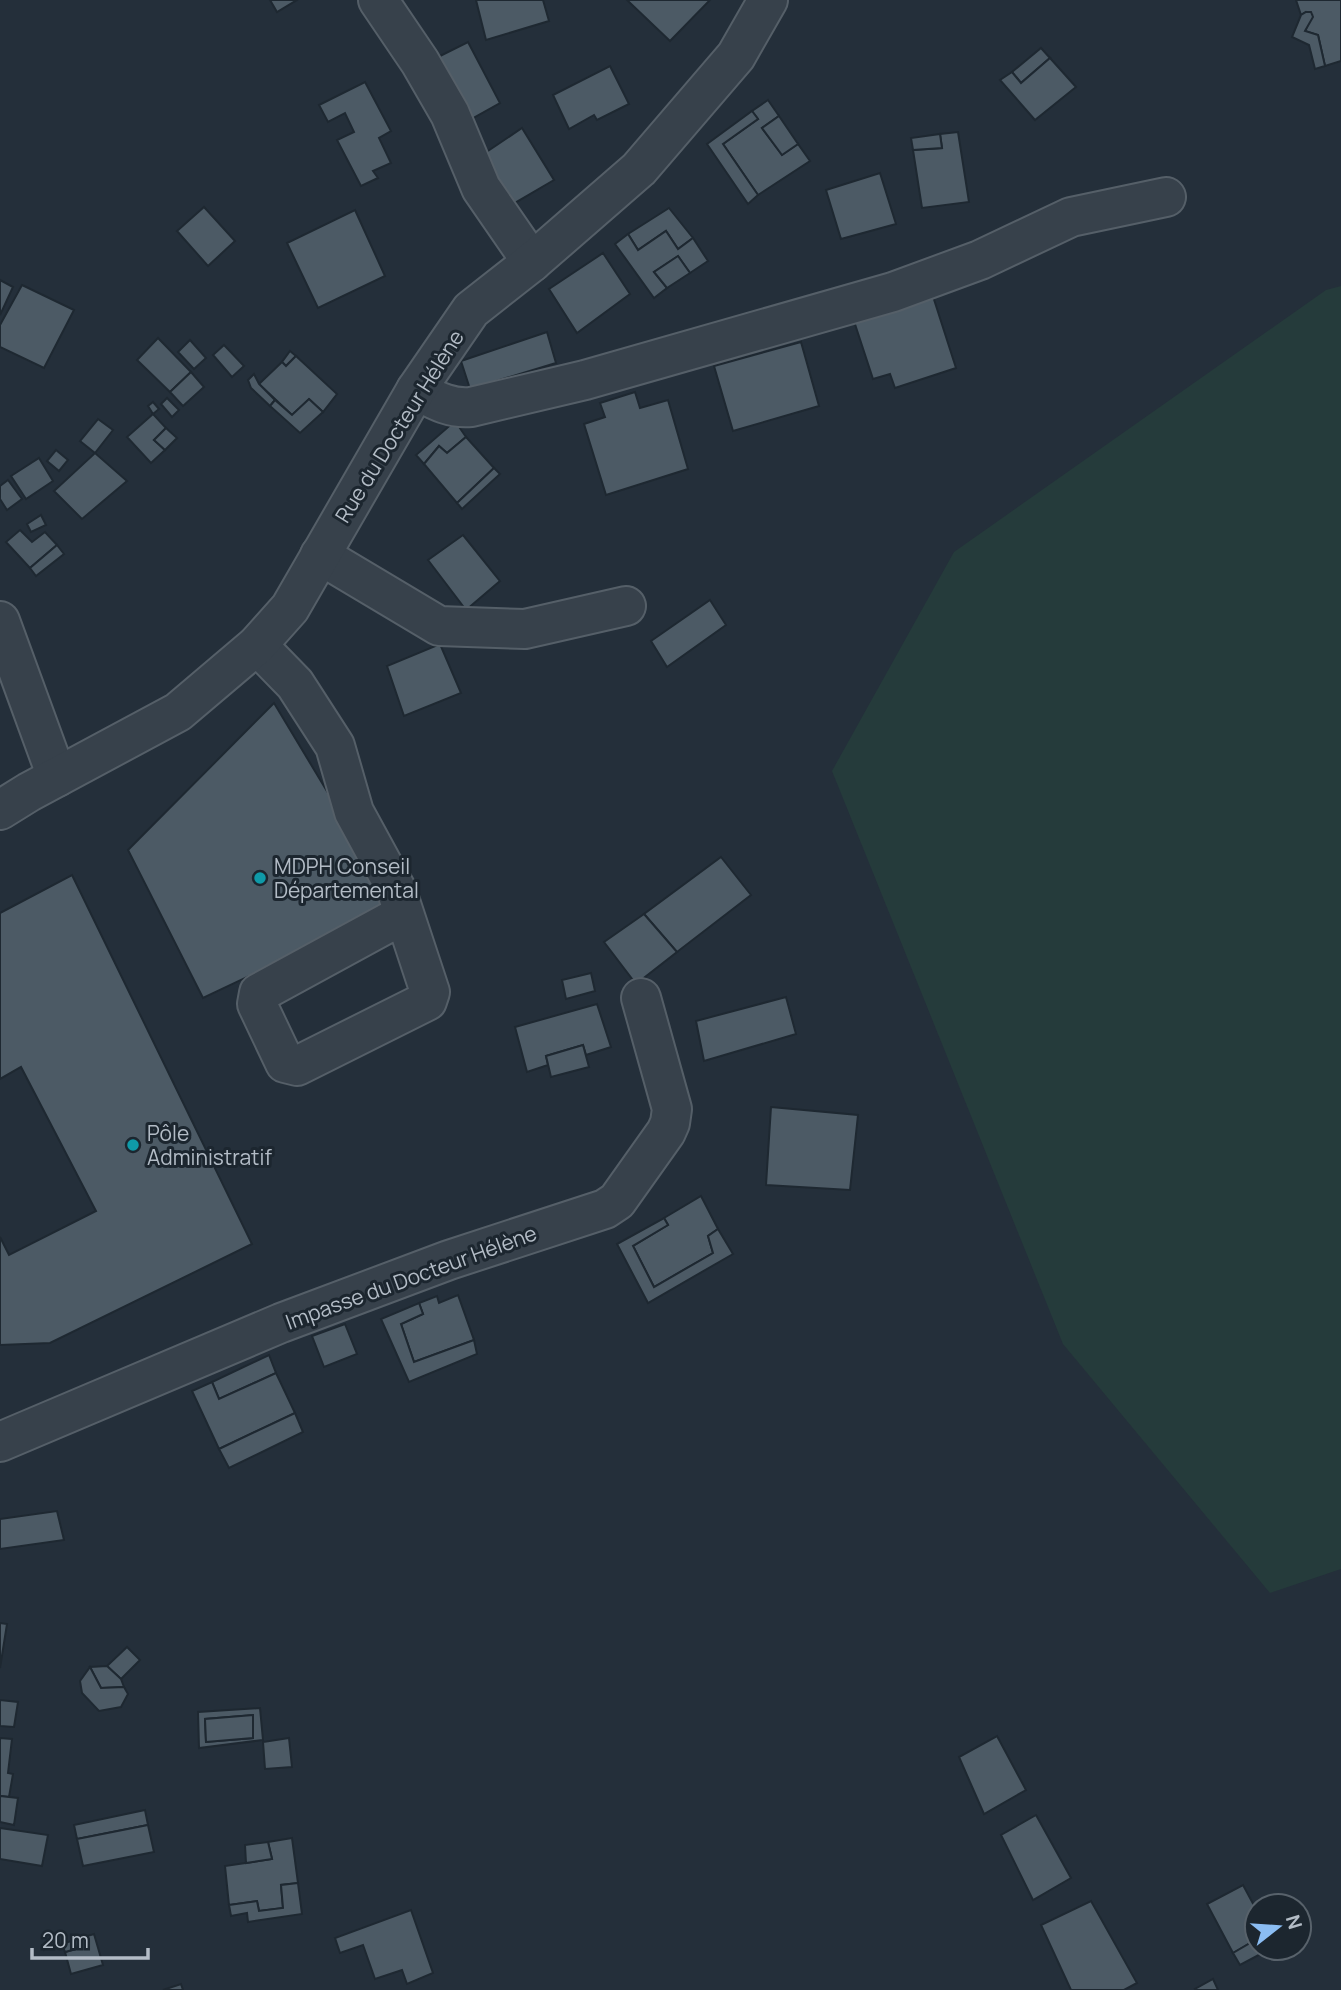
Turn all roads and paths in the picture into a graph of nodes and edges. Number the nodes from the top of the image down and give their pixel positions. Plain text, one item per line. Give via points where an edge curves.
1 (378, 0) edge
2 (768, 0) edge
3 (1166, 197) dead end
4 (532, 262) junction
5 (416, 390) junction
6 (320, 555) junction
7 (626, 606) dead end
8 (0, 621) edge
9 (257, 645) junction
10 (57, 777) junction
11 (0, 810) edge
12 (404, 914) junction
13 (642, 998) dead end
14 (0, 1442) edge

1 - 4 street via 450,114 481,188
2 - 4 street, Rue du Docteur Hélène via 736,56 639,169
3 - 5 street via 1071,217 957,270 893,292 585,380 458,408
4 - 5 street, Rue du Docteur Hélène via 471,310
5 - 6 street, Rue du Docteur Hélène
6 - 7 street via 439,626 525,629
6 - 9 street, Rue du Docteur Hélène via 290,608
8 - 10 street
9 - 10 street, Rue du Docteur Hélène via 178,712
9 - 12 street via 295,684 335,746 354,812 396,889
10 - 11 street, Rue du Docteur Hélène
12 - 12 street via 259,993 257,1004 285,1063 297,1066 427,1001 430,992
13 - 14 street, Impasse du Docteur Hélène via 672,1109 670,1123 611,1206 281,1323

